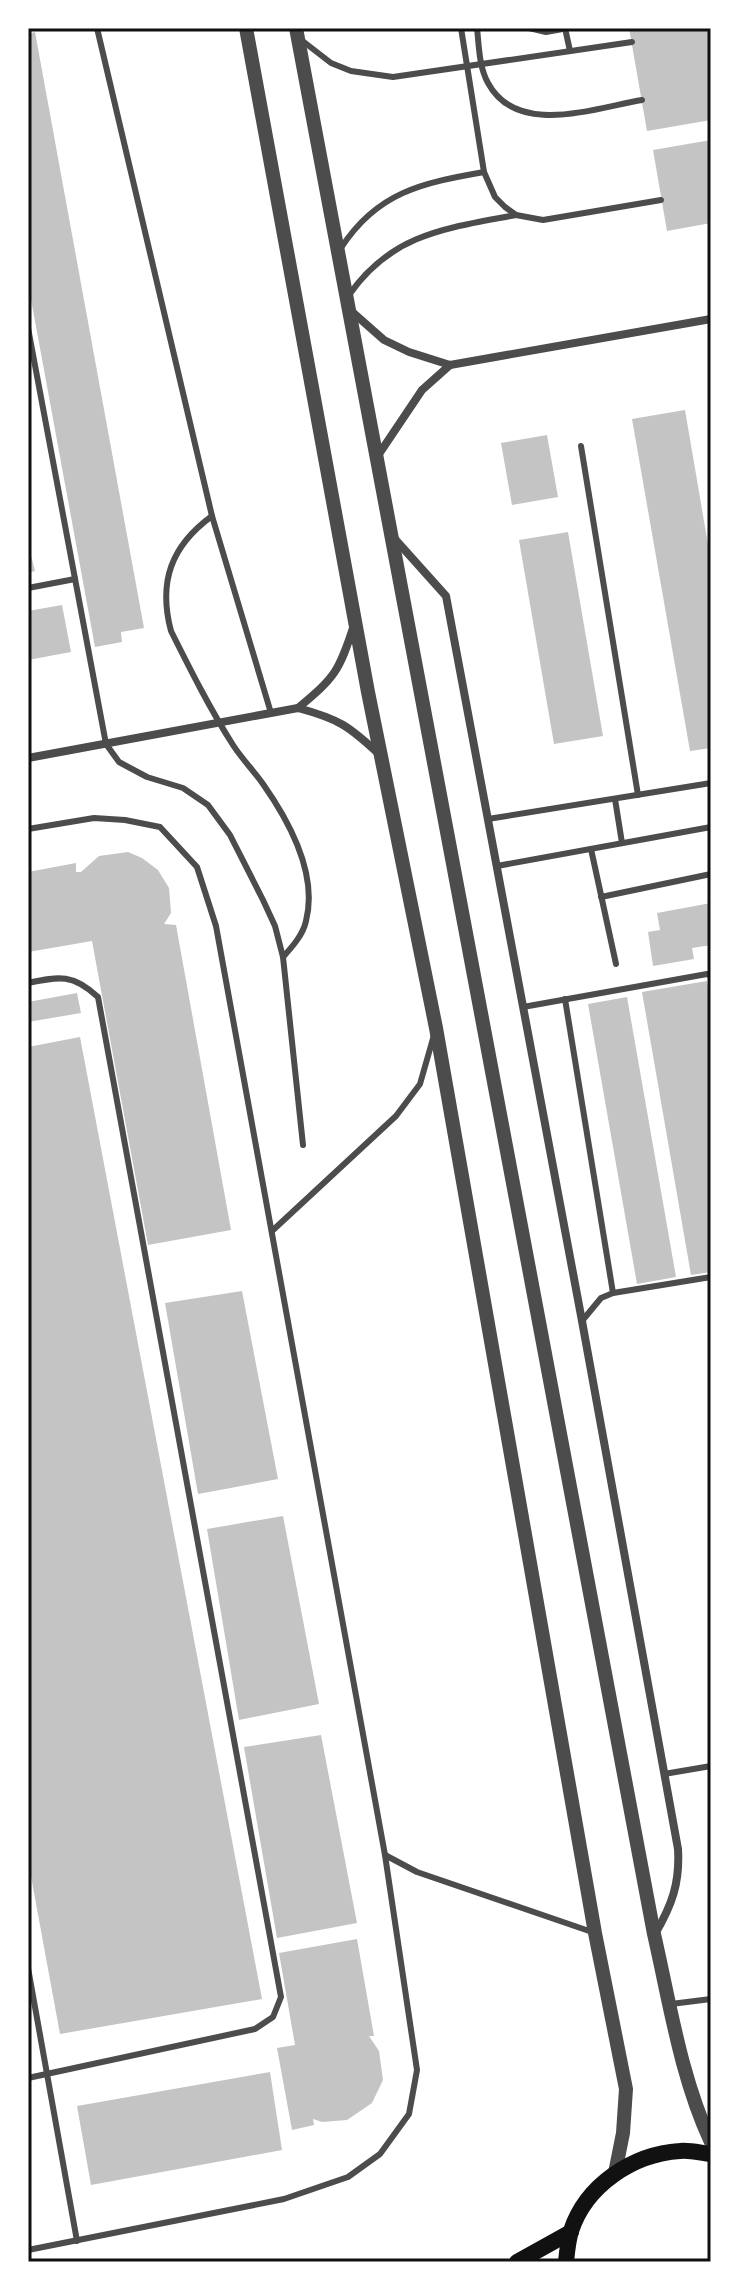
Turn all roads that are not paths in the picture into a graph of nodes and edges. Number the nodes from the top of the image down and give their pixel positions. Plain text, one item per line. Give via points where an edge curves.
1 (97, 28) edge
2 (246, 28) edge
3 (461, 28) edge
4 (477, 28) edge
5 (529, 28) edge
6 (566, 28) edge
7 (297, 32) edge
8 (632, 42) dead end
9 (570, 51) junction
10 (481, 64) junction
11 (467, 67) junction
12 (642, 100) dead end
13 (484, 172) junction
14 (661, 200) dead end
15 (516, 215) junction
16 (339, 251) junction
17 (348, 304) junction
18 (711, 319) edge
19 (28, 328) edge
20 (450, 365) junction
21 (581, 446) dead end
22 (377, 457) junction
23 (212, 516) junction
24 (392, 536) junction
25 (75, 579) junction
26 (28, 588) edge
27 (355, 620) junction
28 (298, 708) junction
29 (271, 713) junction
30 (221, 723) junction
31 (106, 744) junction
32 (382, 757) junction
33 (28, 758) edge
34 (711, 783) edge
35 (638, 795) junction
36 (615, 799) junction
37 (488, 819) junction
38 (711, 827) edge
39 (28, 829) edge
40 (622, 843) junction
41 (591, 849) junction
42 (497, 866) junction
43 (711, 874) edge
44 (601, 897) junction
45 (283, 957) junction
46 (616, 964) dead end
47 (711, 976) edge
48 (28, 983) edge
49 (565, 999) junction
50 (523, 1007) junction
51 (436, 1028) junction
52 (303, 1145) dead end
53 (272, 1231) junction
54 (711, 1277) edge
55 (613, 1293) junction
56 (582, 1321) junction
57 (711, 1766) edge
58 (664, 1774) junction
59 (385, 1855) junction
60 (595, 1933) junction
61 (654, 1934) junction
62 (28, 1968) edge
63 (711, 1999) edge
64 (671, 2004) junction
65 (47, 2074) junction
66 (28, 2078) edge
67 (711, 2142) edge
68 (711, 2154) edge
69 (615, 2173) junction
70 (571, 2232) junction
71 (77, 2241) junction
72 (28, 2250) edge
73 (517, 2262) edge
74 (566, 2262) edge

1 - 23 lane
2 - 27 street
3 - 11 lane
4 - 10 lane
5 - 6 lane
6 - 9 lane
7 - 11 lane via 331,63 371,76
7 - 16 street
8 - 9 lane
9 - 10 lane
10 - 11 lane
10 - 12 lane via 498,96 529,115
11 - 13 lane
13 - 15 lane via 495,197
13 - 16 lane via 398,194 364,219
14 - 15 lane via 543,220
15 - 17 lane via 446,228 407,242 373,266
16 - 17 street
17 - 20 street via 384,340
17 - 22 street
18 - 20 street
19 - 25 lane
20 - 22 street via 422,390
21 - 35 lane
22 - 24 street
23 - 29 lane
23 - 30 lane via 184,541 165,594 171,631
24 - 37 street via 446,596
24 - 61 street
25 - 26 lane
25 - 31 lane
27 - 28 street via 330,682
27 - 32 street
28 - 29 street
28 - 32 street via 350,727
29 - 30 street
30 - 31 street
30 - 45 lane via 264,785 304,863 306,922
31 - 33 street
31 - 45 lane via 119,762 183,788 208,805 230,835 263,900
32 - 51 street
34 - 35 lane
35 - 36 lane
36 - 37 lane
36 - 40 lane
37 - 42 street
38 - 40 lane
39 - 53 lane via 94,818 160,827 197,867 216,926
40 - 41 lane
41 - 42 lane
41 - 44 lane
42 - 50 street
43 - 44 lane
44 - 46 lane
45 - 52 lane
47 - 49 lane
48 - 65 lane via 58,977 81,982 98,997 281,1997 273,2017 255,2029
49 - 50 lane
49 - 55 lane
50 - 56 street
51 - 53 lane via 420,1084 396,1116
51 - 60 street
53 - 59 lane
54 - 55 lane
55 - 56 lane via 601,1298
56 - 58 street
57 - 58 lane
58 - 61 street via 679,1870 676,1891
59 - 60 lane via 417,1872
59 - 71 lane via 417,2070 409,2114 380,2154 348,2177 284,2199
60 - 69 street via 626,2089
61 - 64 street
62 - 65 lane
63 - 64 lane
64 - 67 street via 687,2075
65 - 66 lane
65 - 71 lane
68 - 69 main road via 682,2151 647,2157
69 - 70 main road via 581,2209
70 - 73 main road
70 - 74 main road
71 - 72 lane

